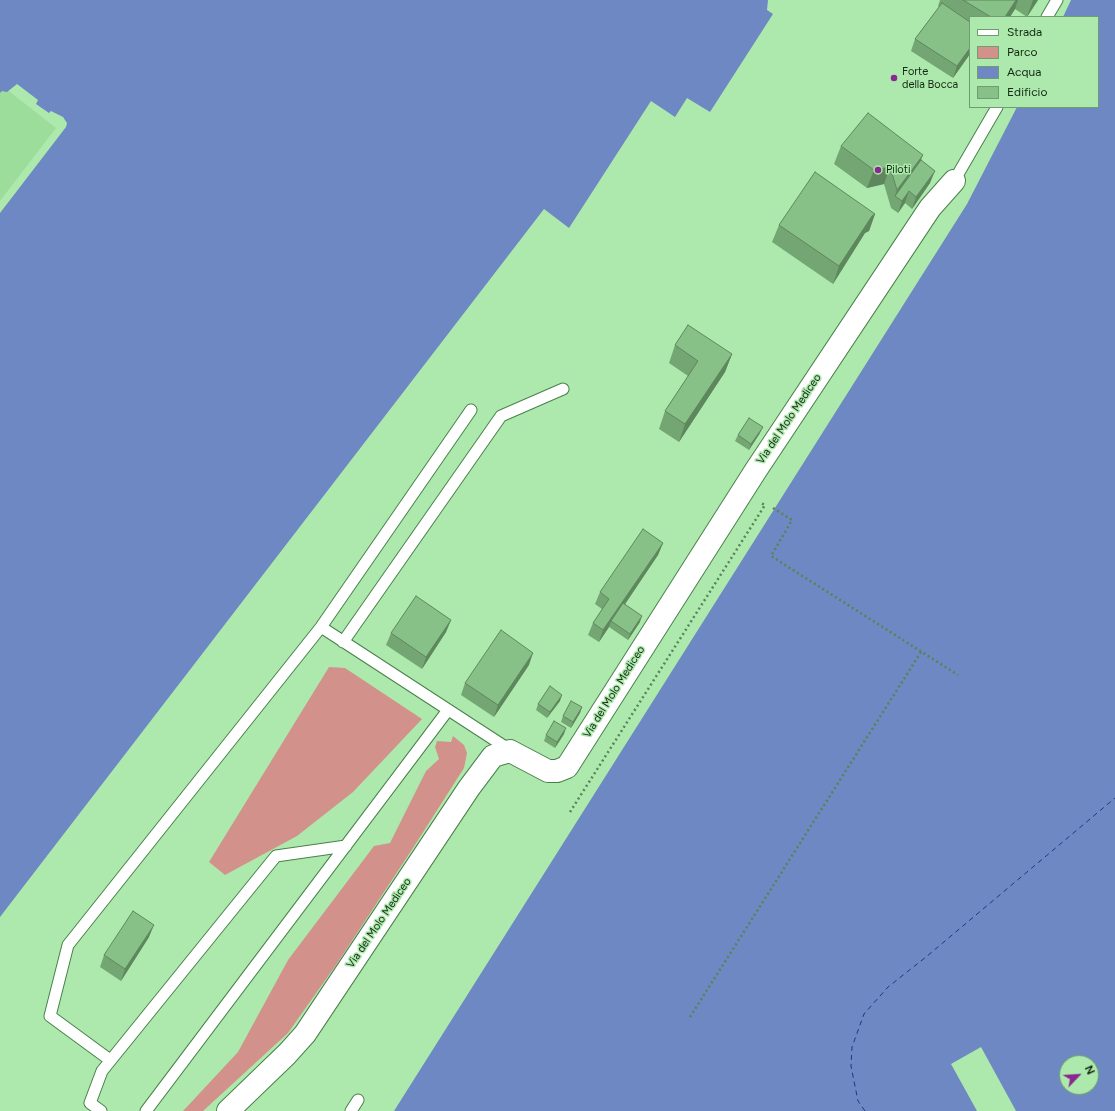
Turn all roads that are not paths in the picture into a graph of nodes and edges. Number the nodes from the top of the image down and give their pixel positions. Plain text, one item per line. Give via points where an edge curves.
1 (1057, 0) edge
2 (1048, 16) edge
3 (996, 108) edge
4 (954, 181) joint
5 (563, 389) dead end
6 (471, 410) dead end
7 (321, 627) junction
8 (343, 642) junction
9 (448, 710) junction
10 (510, 751) junction
11 (346, 846) junction
12 (110, 1060) junction
13 (358, 1100) dead end
14 (101, 1111) edge
15 (146, 1111) edge
16 (228, 1111) edge
17 (351, 1111) edge

1 - 2 lane
3 - 4 lane
4 - 10 street, Via del Molo Mediceo via 930,208 769,450 567,767 557,771 548,770
5 - 8 lane via 501,416
6 - 7 lane
7 - 8 lane
7 - 12 lane via 68,945 50,1016
8 - 9 lane
9 - 10 lane
9 - 11 lane
10 - 16 street, Via del Molo Mediceo via 493,756 469,788 305,1034
11 - 12 lane via 276,856
11 - 15 lane
12 - 14 lane via 102,1071 90,1103
13 - 17 lane

